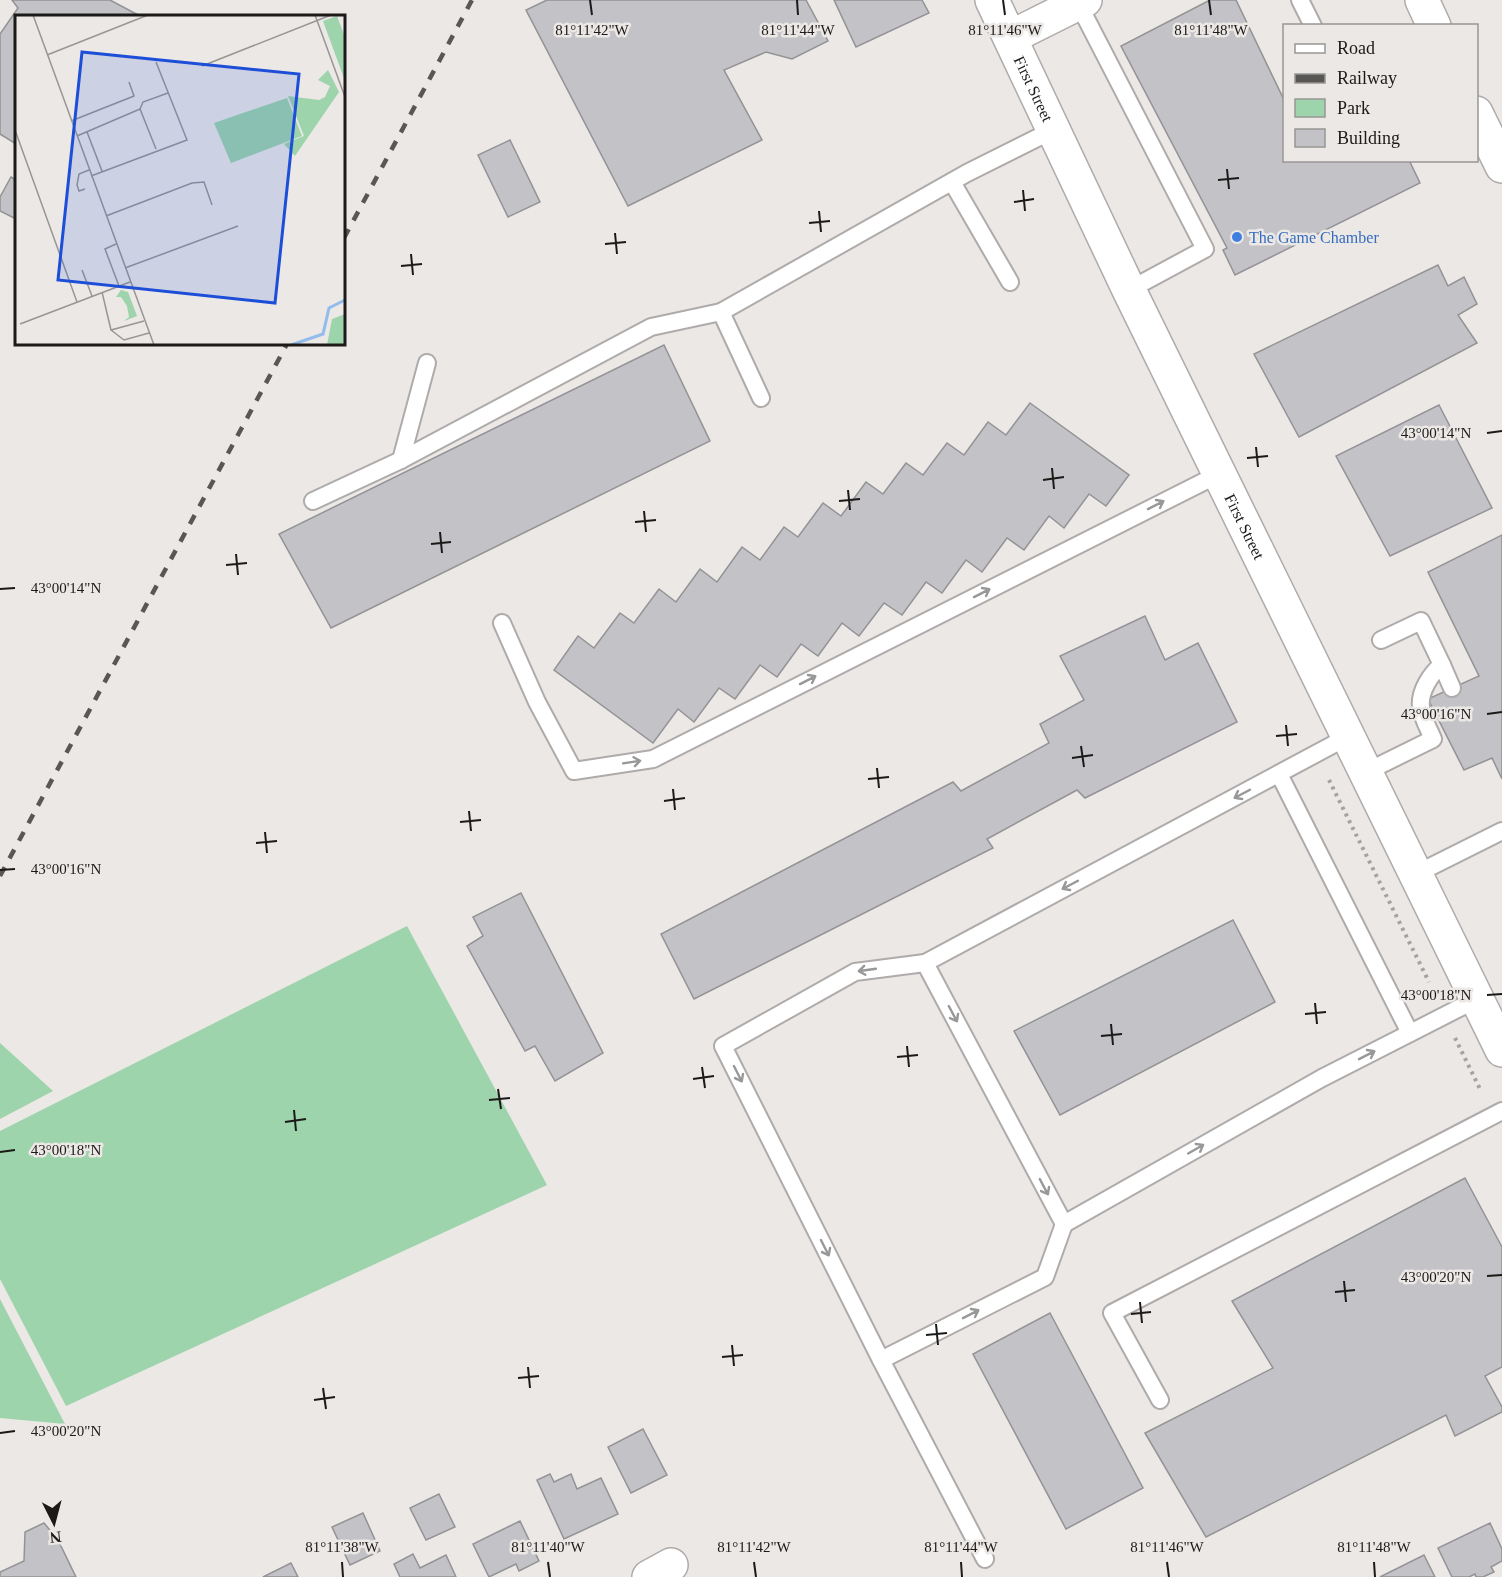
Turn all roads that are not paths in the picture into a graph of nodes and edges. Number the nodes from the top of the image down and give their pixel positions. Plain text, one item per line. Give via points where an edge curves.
1 (992, 0) edge
2 (1300, 0) edge
3 (1422, 0) edge
4 (1081, 2) edge
5 (1312, 24) edge
6 (1433, 24) edge
7 (1011, 37) junction
8 (1478, 117) edge
9 (1053, 130) junction
10 (1502, 166) edge
11 (952, 182) junction
12 (1010, 282) dead end
13 (1128, 290) junction
14 (721, 312) junction
15 (427, 363) dead end
16 (761, 398) dead end
17 (400, 460) junction
18 (1219, 474) junction
19 (313, 501) dead end
20 (502, 623) dead end
21 (1381, 640) dead end
22 (1442, 665) junction
23 (1452, 688) dead end
24 (1349, 736) junction
25 (1366, 772) junction
26 (1279, 774) junction
27 (1502, 831) edge
28 (1416, 874) junction
29 (925, 963) junction
30 (1477, 999) junction
31 (1410, 1033) junction
32 (1502, 1050) edge
33 (1502, 1111) edge
34 (1064, 1224) junction
35 (881, 1360) junction
36 (1161, 1400) dead end
37 (985, 1559) dead end

1 - 7 street, First Street
2 - 5 lane
3 - 6 street
4 - 7 street
4 - 13 lane via 1205,249
7 - 9 street, First Street
8 - 10 street
9 - 11 lane
9 - 13 street, First Street
11 - 12 lane
11 - 14 lane
13 - 18 street, First Street
14 - 16 lane
14 - 17 lane via 651,327
15 - 17 lane
17 - 19 lane
20 -> 18 lane via 537,702 574,771 652,759
18 - 24 street, First Street
21 - 22 lane via 1421,621
22 - 23 lane
22 - 25 lane via 1432,673 1421,701 1421,709 1439,736
24 - 25 street, First Street
24 - 26 lane
25 - 28 street, First Street
26 -> 29 lane
26 - 31 lane
27 - 28 lane
28 - 30 street, First Street
29 -> 34 lane
29 -> 35 lane via 855,972 723,1046
30 - 31 lane
30 - 32 street, First Street
34 -> 31 lane via 1322,1078
33 - 36 lane via 1112,1313
35 -> 34 lane via 1045,1276
35 - 37 lane

